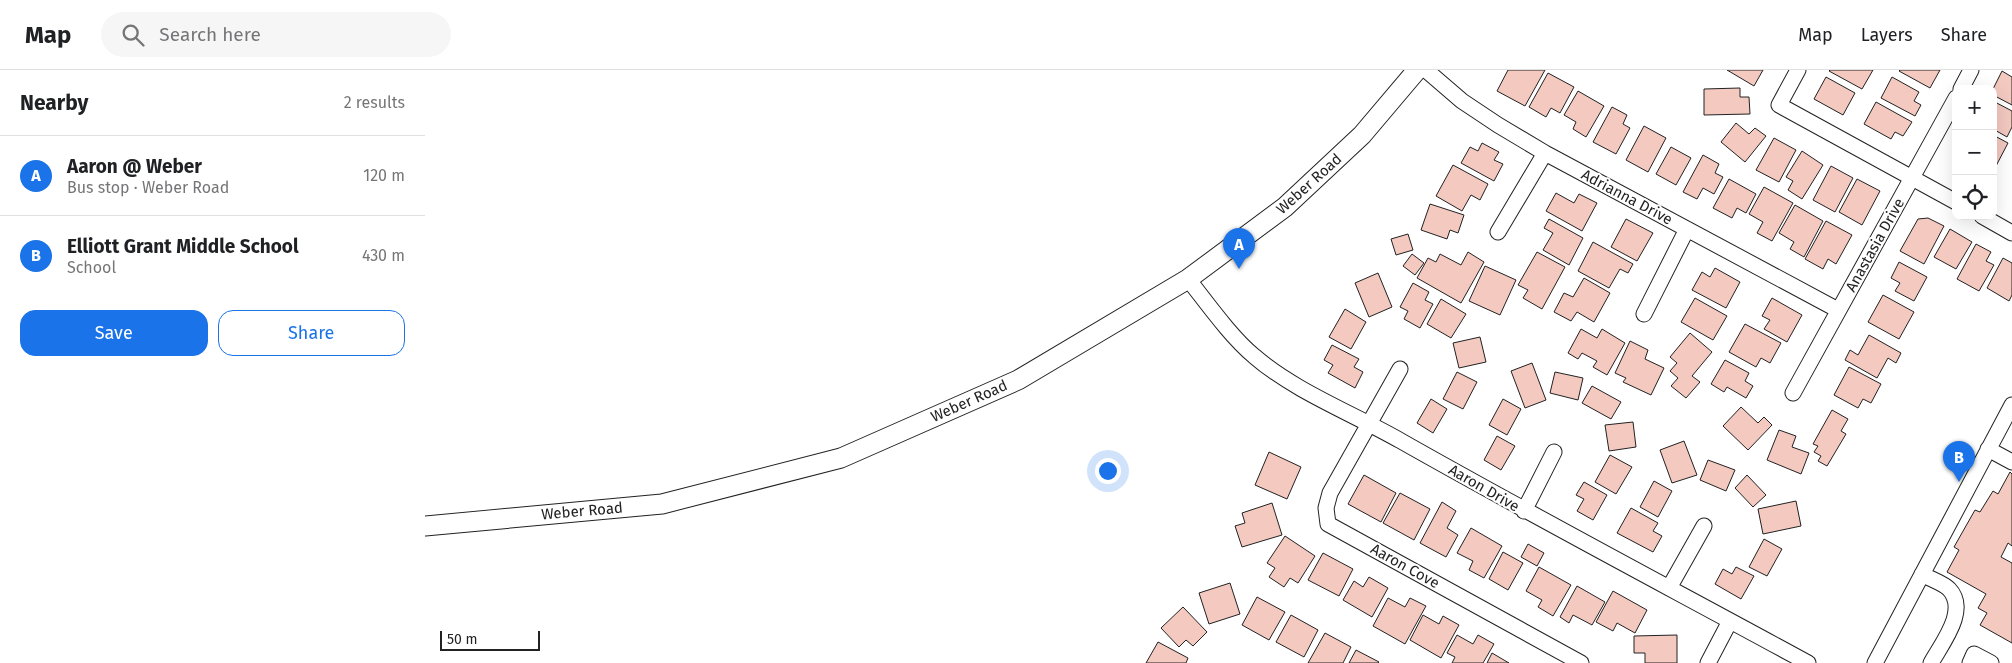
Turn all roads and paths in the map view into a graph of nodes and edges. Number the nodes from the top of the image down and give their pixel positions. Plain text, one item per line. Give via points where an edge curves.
1 (1417, 70) edge
2 (1426, 70) edge
3 (1798, 70) edge
4 (1971, 70) edge
5 (1963, 85) edge
6 (1952, 105) edge
7 (1545, 153) junction
8 (1912, 178) junction
9 (1952, 200) edge
10 (1989, 220) edge
11 (1687, 230) junction
12 (1498, 232) dead end
13 (2012, 233) edge
14 (1188, 279) junction
15 (1839, 310) junction
16 (1644, 314) dead end
17 (1400, 369) dead end
18 (1793, 393) dead end
19 (2012, 405) edge
20 (1371, 424) junction
21 (1988, 449) junction
22 (1554, 452) dead end
23 (2012, 462) edge
24 (1524, 511) junction
25 (425, 526) edge
26 (1704, 526) dead end
27 (1922, 574) junction
28 (1669, 588) junction
29 (1730, 621) junction
30 (1581, 663) edge
31 (1708, 663) edge
32 (1808, 663) edge
33 (1875, 663) edge
34 (1931, 663) edge
35 (1970, 663) edge
36 (1991, 663) edge

1 - 14 main road, Weber Road via 1363,135 1285,207
2 - 7 street, Adrianna Drive via 1462,101
3 - 8 street via 1779,105
4 - 5 street
6 - 8 street, Anastasia Drive
7 - 11 street, Adrianna Drive
7 - 12 street
8 - 9 street
8 - 15 street, Anastasia Drive
10 - 13 street
11 - 15 street, Adrianna Drive
11 - 16 street
14 - 20 street, Aaron Drive via 1253,356 1293,384
14 - 25 main road, Weber Road via 1017,380 841,458 662,504
15 - 18 street, Anastasia Drive
17 - 20 street
19 - 21 street
20 - 24 street, Aaron Drive
20 - 30 street, Aaron Cove via 1330,493 1325,508 1328,524
21 - 23 street
21 - 27 street
22 - 24 street
24 - 28 street, Aaron Drive
26 - 28 street
27 - 33 street
27 - 34 street via 1949,588 1957,605 1957,616
28 - 29 street, Aaron Drive
29 - 31 street
29 - 32 street, Aaron Drive
35 - 36 street via 1974,654

